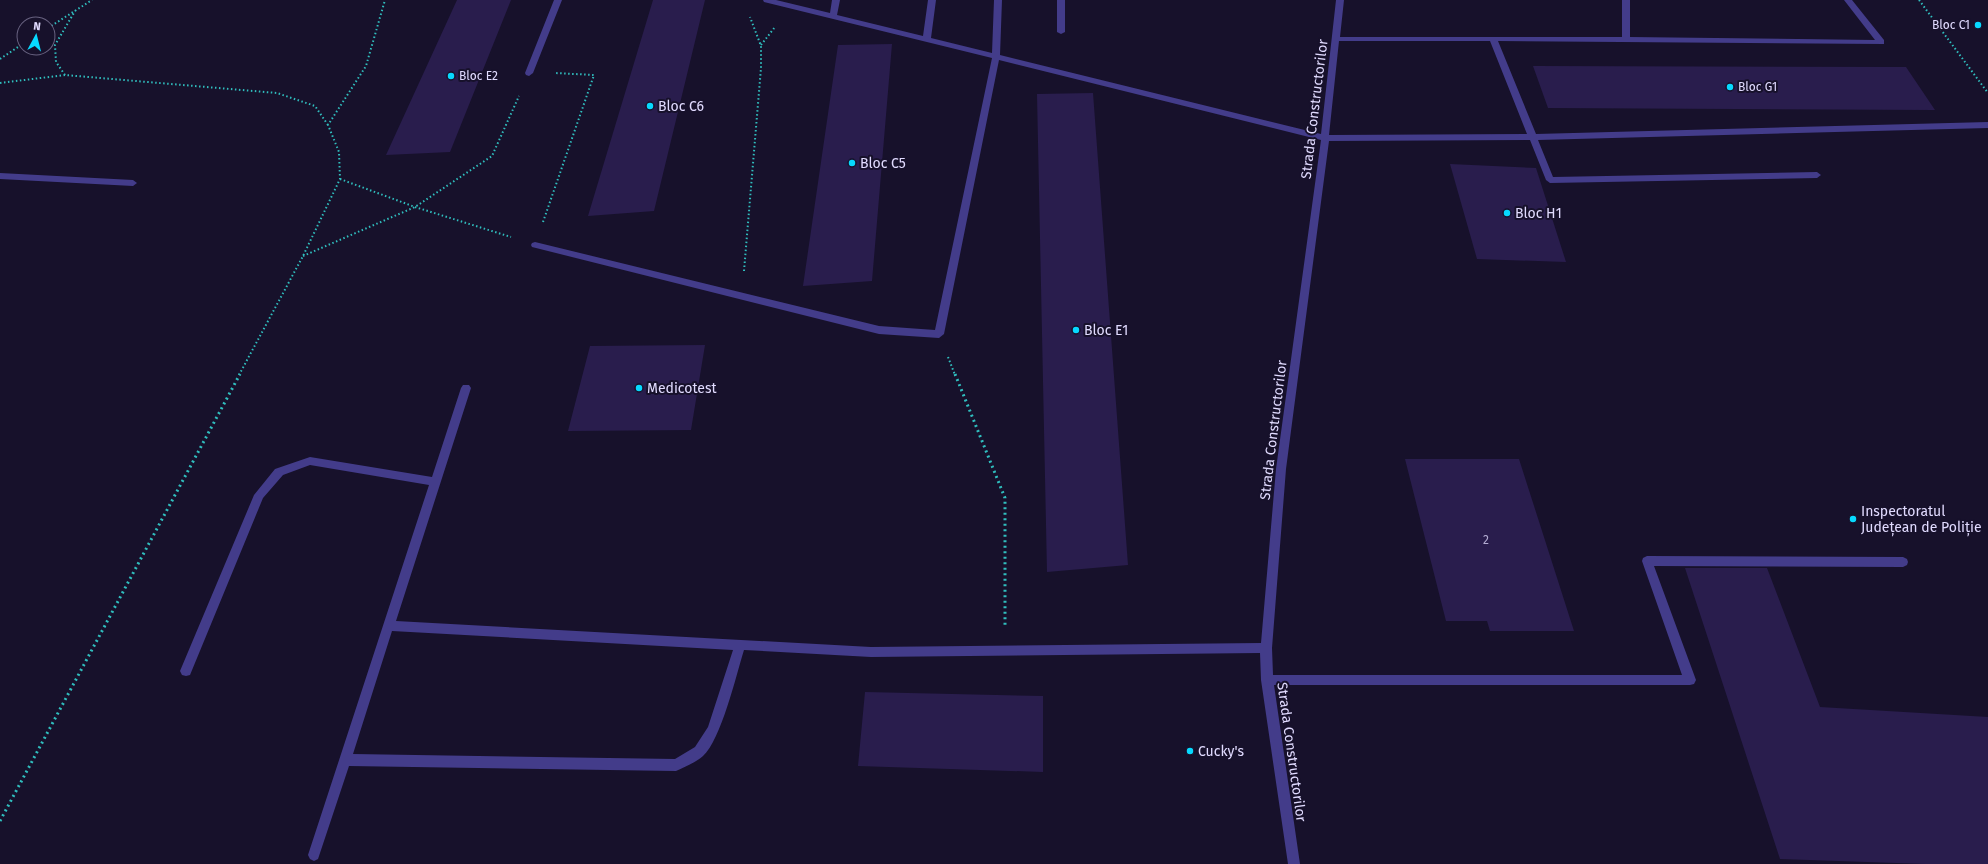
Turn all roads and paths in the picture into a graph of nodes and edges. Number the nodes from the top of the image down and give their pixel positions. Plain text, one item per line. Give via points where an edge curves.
1 (92, 0) edge
2 (386, 0) edge
3 (558, 0) edge
4 (767, 0) edge
5 (836, 0) edge
6 (932, 0) edge
7 (998, 0) edge
8 (1061, 0) edge
9 (1340, 0) edge
10 (1626, 0) edge
11 (1848, 0) edge
12 (1919, 0) edge
13 (76, 11) junction
14 (749, 14) dead end
15 (833, 15) junction
16 (56, 23) edge
17 (1061, 32) dead end
18 (927, 38) junction
19 (1493, 38) junction
20 (1336, 39) junction
21 (1626, 39) junction
22 (16, 49) edge
23 (996, 58) junction
24 (0, 59) edge
25 (529, 73) junction
26 (65, 75) junction
27 (0, 83) edge
28 (1988, 93) edge
29 (328, 125) junction
30 (1988, 125) edge
31 (1532, 137) junction
32 (1325, 138) junction
33 (1817, 175) dead end
34 (0, 176) edge
35 (340, 179) junction
36 (133, 184) dead end
37 (415, 207) junction
38 (535, 245) junction
39 (303, 256) junction
40 (742, 297) junction
41 (939, 334) junction
42 (466, 388) dead end
43 (435, 482) junction
44 (1903, 562) dead end
45 (388, 626) junction
46 (740, 646) junction
47 (1266, 648) junction
48 (1005, 652) junction
49 (186, 671) dead end
50 (1267, 680) junction
51 (345, 760) junction
52 (0, 821) edge
53 (314, 855) dead end
54 (1294, 864) edge

1 - 13 path
2 - 29 path via 366,66
3 - 25 street
4 - 15 street
5 - 15 street
6 - 18 street
7 - 23 street
8 - 17 street
9 - 20 street, Strada Constructorilor
10 - 21 street
11 - 21 street via 1882,42
12 - 28 path
13 - 16 path
13 - 26 path via 56,45 56,62
14 - 40 path via 761,46 761,68
15 - 18 street
18 - 23 street
19 - 20 street
19 - 21 street
19 - 31 street
20 - 32 street, Strada Constructorilor
22 - 24 path
23 - 32 street
23 - 41 street
25 - 37 path via 492,156
25 - 38 path via 594,75
26 - 27 path
26 - 29 path via 277,93 315,106
29 - 35 path via 339,152
30 - 31 street
31 - 32 street
31 - 33 street via 1550,180
32 - 47 street, Strada Constructorilor via 1281,469
34 - 36 street
35 - 37 path
35 - 39 path
37 - 38 path
37 - 39 path
38 - 40 street
39 - 52 path
40 - 41 street via 879,330
41 - 48 path via 1004,498
42 - 43 street
43 - 45 street
43 - 49 street via 310,461 279,472 259,495
44 - 50 street via 1647,561 1690,680
45 - 46 street
45 - 51 street
46 - 48 street via 871,652
46 - 51 street via 714,730 699,751 676,765
47 - 48 street
47 - 50 street, Strada Constructorilor
50 - 54 street, Strada Constructorilor
51 - 53 street

